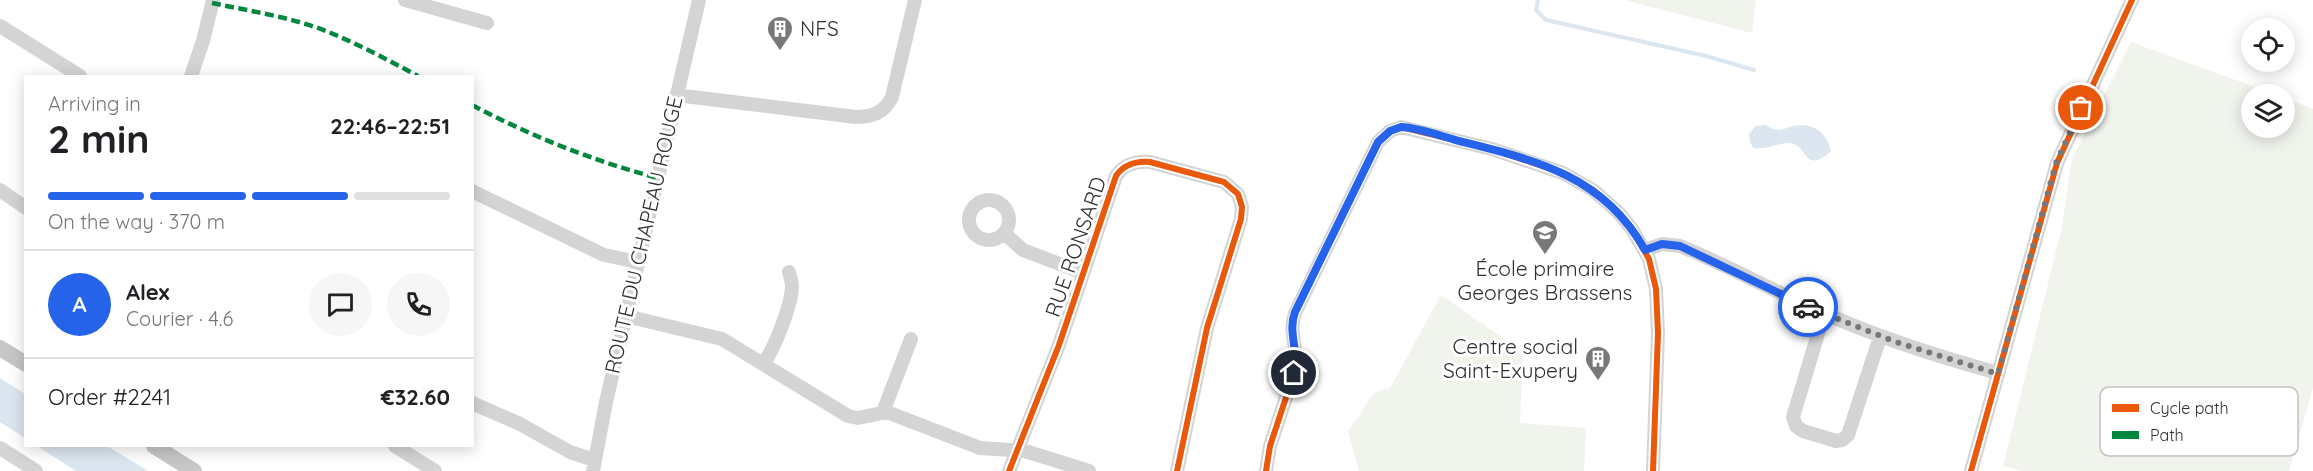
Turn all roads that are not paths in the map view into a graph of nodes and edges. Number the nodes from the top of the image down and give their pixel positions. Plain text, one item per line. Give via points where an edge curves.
1 (213, 0) edge
2 (405, 0) edge
3 (699, 0) edge
4 (915, 0) edge
5 (2132, 0) edge
6 (487, 22) dead end
7 (0, 26) edge
8 (78, 75) edge
9 (191, 75) edge
10 (676, 95) junction
11 (0, 190) edge
12 (474, 192) edge
13 (24, 207) edge
14 (1004, 233) dead end
15 (1645, 250) junction
16 (638, 262) junction
17 (789, 272) dead end
18 (1083, 273) junction
19 (1824, 314) junction
20 (626, 316) junction
21 (1880, 337) junction
22 (911, 339) dead end
23 (0, 348) edge
24 (24, 363) edge
25 (763, 364) junction
26 (1998, 374) junction
27 (474, 404) edge
28 (884, 412) junction
29 (156, 447) edge
30 (397, 447) edge
31 (0, 448) edge
32 (1016, 450) junction
33 (596, 467) edge
34 (36, 471) edge
35 (194, 471) edge
36 (435, 471) edge
37 (1009, 471) edge
38 (1089, 471) edge
39 (1177, 471) edge
40 (1266, 471) edge
41 (1653, 471) edge
42 (1971, 471) edge

1 - 9 street
2 - 6 street
3 - 10 street, ROUTE DU CHAPEAU ROUGE
4 - 10 street via 891,97 874,115 856,117
5 - 26 street via 2056,163
7 - 8 street
10 - 16 street, ROUTE DU CHAPEAU ROUGE
11 - 13 street
12 - 16 street via 604,255
14 - 18 street via 1023,250
15 - 19 street via 1662,244 1680,246
15 - 40 street via 1626,221 1607,202 1554,170 1492,149 1406,128 1390,131 1376,147 1295,312 1291,330 1296,367
15 - 41 street via 1655,281 1658,333
16 - 20 street, ROUTE DU CHAPEAU ROUGE
17 - 25 street via 790,296 774,346
18 - 32 street, RUE RONSARD via 1032,417
18 - 39 street, RUE RONSARD via 1113,182 1126,166 1146,162 1184,171 1224,182 1238,194 1241,219 1204,337
19 - 21 street
19 - 21 street via 1793,417 1803,431 1836,441 1848,435
20 - 25 street via 722,339
20 - 33 street, ROUTE DU CHAPEAU ROUGE
21 - 26 street
22 - 28 street
23 - 24 main road
25 - 28 street via 848,416 858,418
26 - 42 street
27 - 33 street via 514,421
28 - 32 street via 980,448
29 - 35 main road
30 - 36 street
31 - 34 street
32 - 37 street, RUE RONSARD
32 - 38 street

